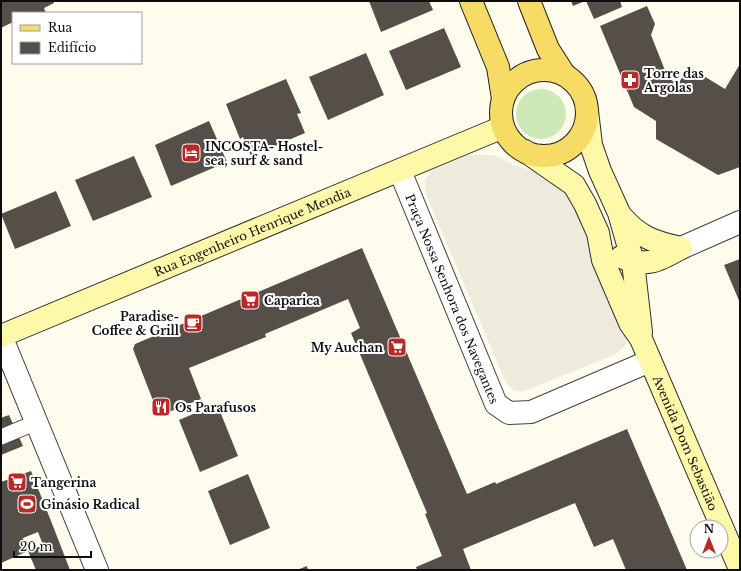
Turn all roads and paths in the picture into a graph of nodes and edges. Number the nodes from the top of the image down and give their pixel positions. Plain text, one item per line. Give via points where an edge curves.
1 (471, 1) edge
2 (529, 1) edge
3 (564, 74) junction
4 (503, 99) junction
5 (587, 111) junction
6 (503, 128) junction
7 (525, 151) junction
8 (400, 171) junction
9 (619, 213) junction
10 (740, 222) edge
11 (598, 233) junction
12 (681, 248) junction
13 (633, 262) junction
14 (1, 336) edge
15 (642, 339) junction
16 (650, 361) junction
17 (37, 422) junction
18 (1, 437) edge
19 (740, 569) edge
20 (97, 570) edge

1 - 4 main road via 498,67
2 - 3 main road via 548,49
3 - 4 main road via 551,70 521,76 510,86
3 - 5 main road via 580,89
4 - 6 main road
5 - 7 main road via 586,125 579,139 568,148 555,154 541,156
5 - 9 main road, Avenida Dom Sebastião via 591,145
6 - 7 main road via 512,142
6 - 8 main road, Rua Engenheiro Henrique Mendia
7 - 11 main road, Avenida Dom Sebastião via 574,185
8 - 14 main road, Rua Engenheiro Henrique Mendia
8 - 16 street, Praça Nossa Senhora dos Navegantes via 496,404 509,413 531,412
9 - 12 main road via 631,229 644,237
9 - 13 main road, Avenida Dom Sebastião
10 - 12 street
11 - 13 main road via 618,256
11 - 15 main road, Avenida Dom Sebastião via 603,260 630,323
12 - 13 main road via 659,260
13 - 15 main road, Avenida Dom Sebastião
14 - 17 street
15 - 16 main road, Avenida Dom Sebastião
16 - 19 main road, Avenida Dom Sebastião
17 - 18 lane
17 - 20 street

